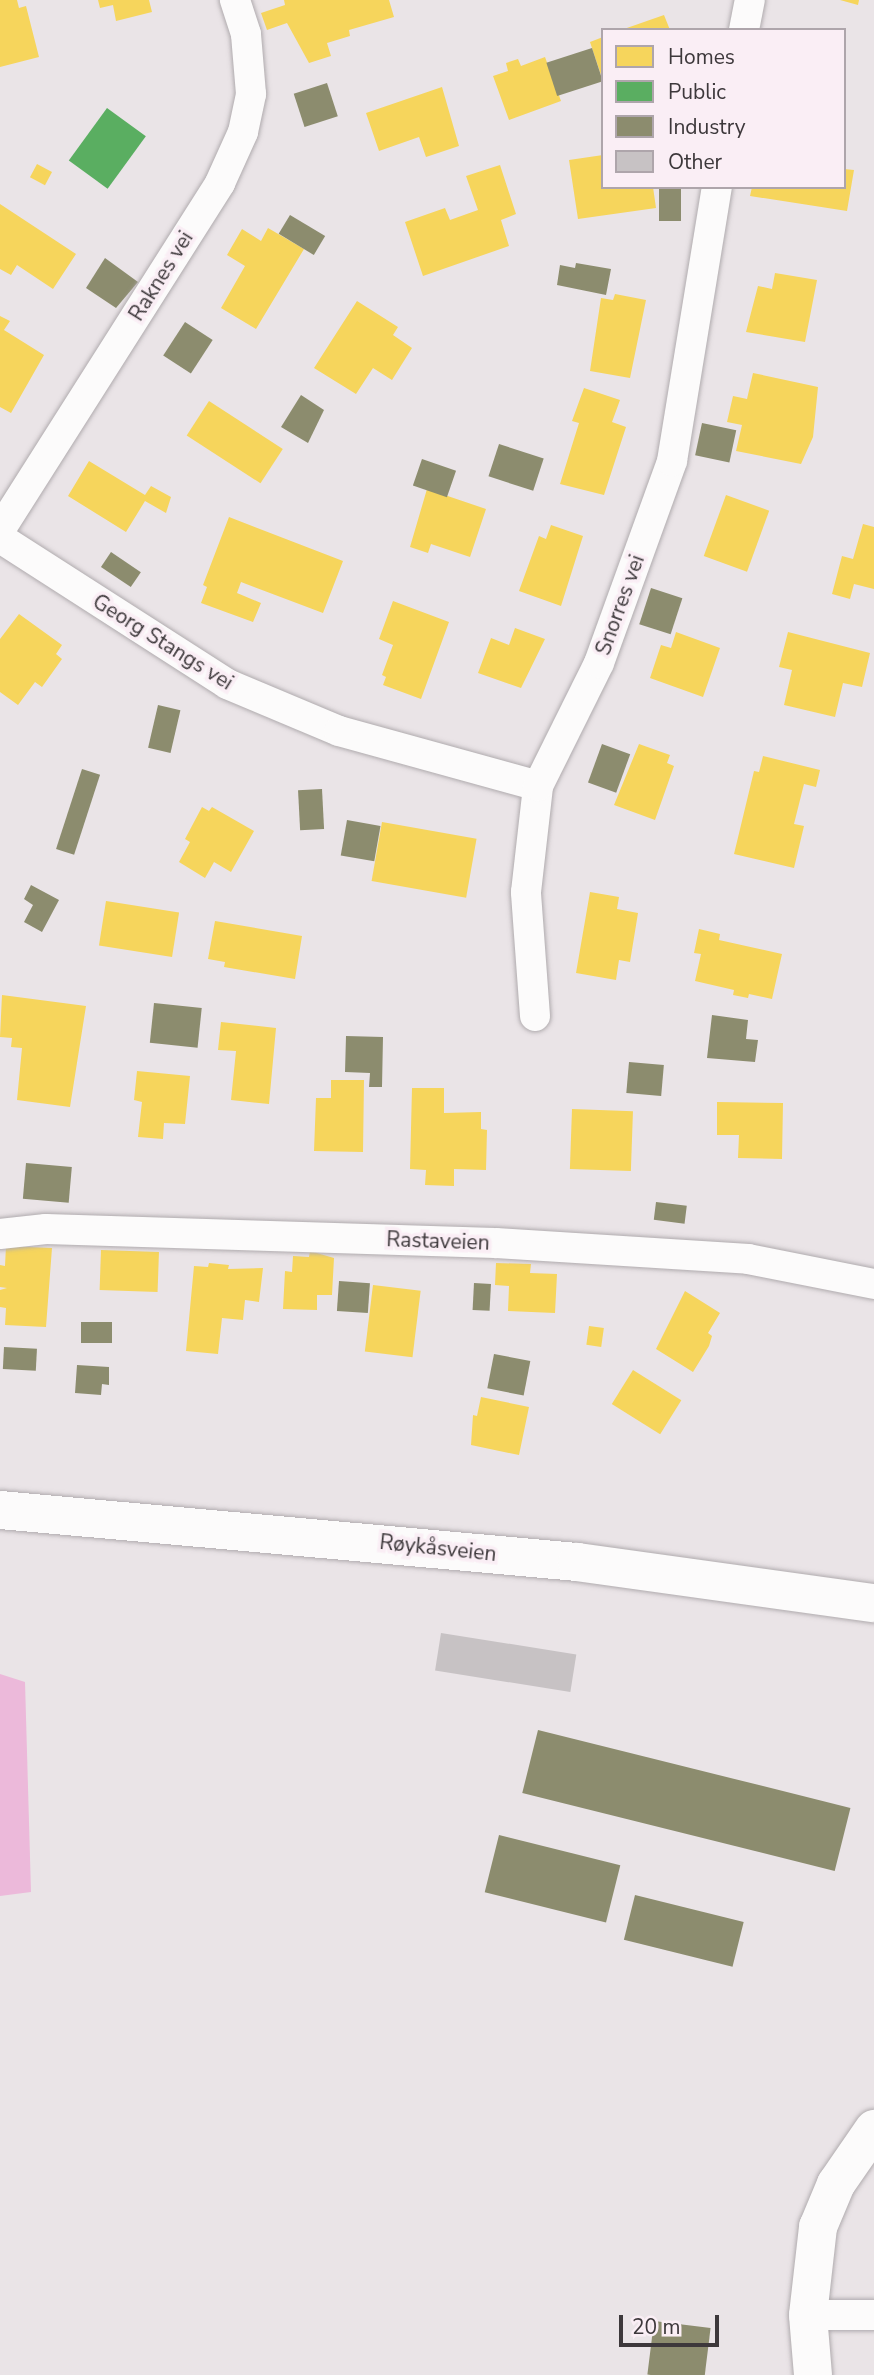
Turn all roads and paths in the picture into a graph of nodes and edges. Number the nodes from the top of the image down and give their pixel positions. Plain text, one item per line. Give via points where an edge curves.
1 (235, 0) edge
2 (750, 0) edge
3 (744, 28) edge
4 (717, 189) edge
5 (0, 530) edge
6 (0, 538) edge
7 (538, 786) junction
8 (535, 1016) dead end
9 (0, 1234) edge
10 (874, 1284) edge
11 (0, 1510) edge
12 (874, 1603) edge
13 (874, 2129) edge
14 (808, 2315) junction
15 (874, 2315) edge
16 (813, 2375) edge

1 - 5 street, Raknes vei via 246,34 251,94 243,132 220,183
2 - 3 street
4 - 7 street, Snorres vei via 672,461 599,663
6 - 7 street, Georg Stangs vei via 227,684 339,731
7 - 8 street, Snorres vei via 526,892
9 - 10 street, Rastaveien via 46,1229 496,1243 748,1259
11 - 12 main road, Røykåsveien via 550,1559
13 - 14 main road via 849,2161 822,2215
14 - 15 street
14 - 16 main road

